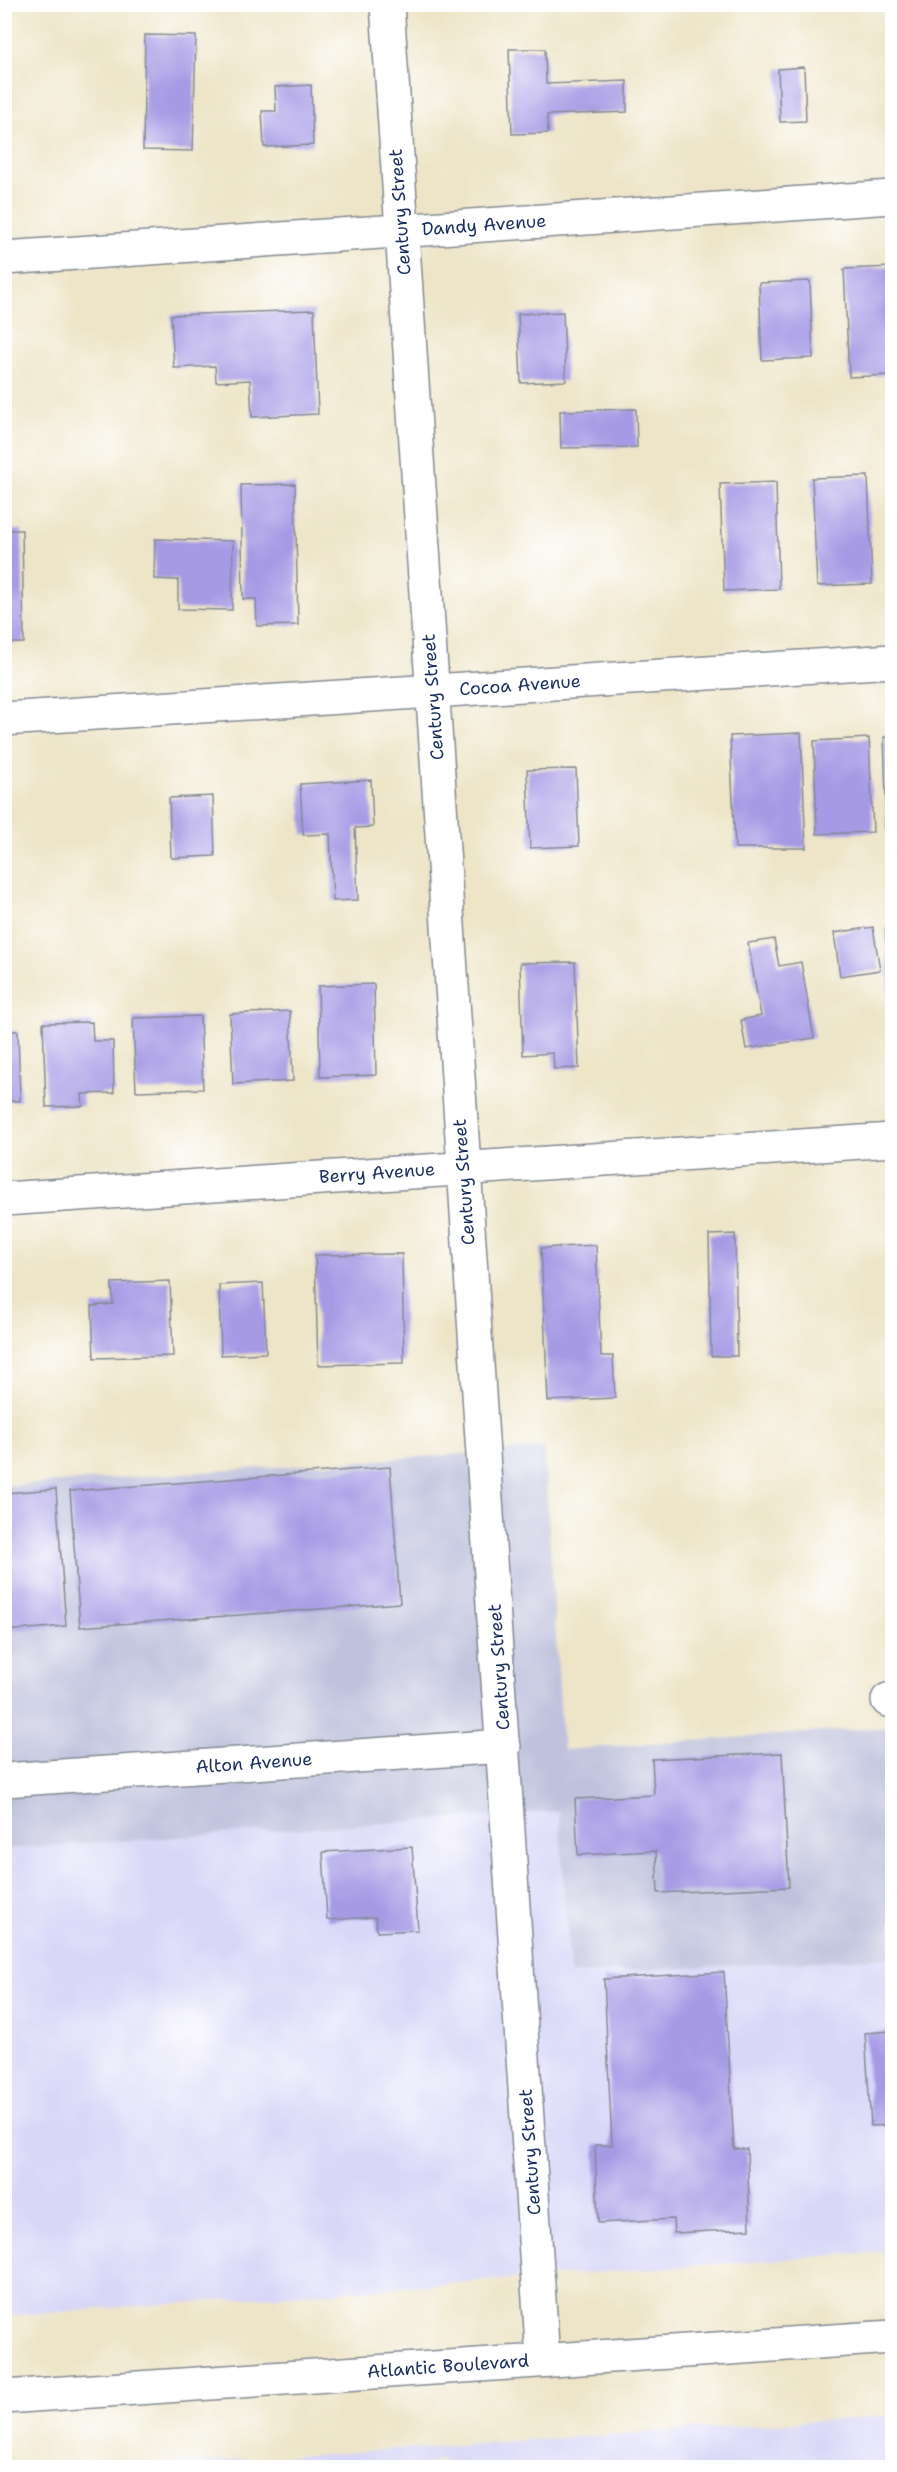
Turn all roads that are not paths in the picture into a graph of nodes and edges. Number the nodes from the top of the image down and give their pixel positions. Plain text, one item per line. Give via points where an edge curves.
1 (387, 4) edge
2 (892, 197) edge
3 (401, 231) junction
4 (4, 258) edge
5 (892, 661) edge
6 (433, 691) junction
7 (4, 719) edge
8 (892, 1140) edge
9 (463, 1167) junction
10 (4, 1199) edge
11 (504, 1746) junction
12 (4, 1780) edge
13 (892, 2337) edge
14 (543, 2360) junction
15 (4, 2397) edge

1 - 3 street, Century Street
2 - 3 street, Dandy Avenue
3 - 4 street, Dandy Avenue
3 - 6 street, Century Street
5 - 6 street, Cocoa Avenue
6 - 7 street, Cocoa Avenue
6 - 9 street, Century Street
8 - 9 street, Berry Avenue
9 - 10 street, Berry Avenue
9 - 11 street, Century Street
11 - 12 street, Alton Avenue
11 - 14 street, Century Street
13 - 14 street, Atlantic Boulevard
14 - 15 street, Atlantic Boulevard

